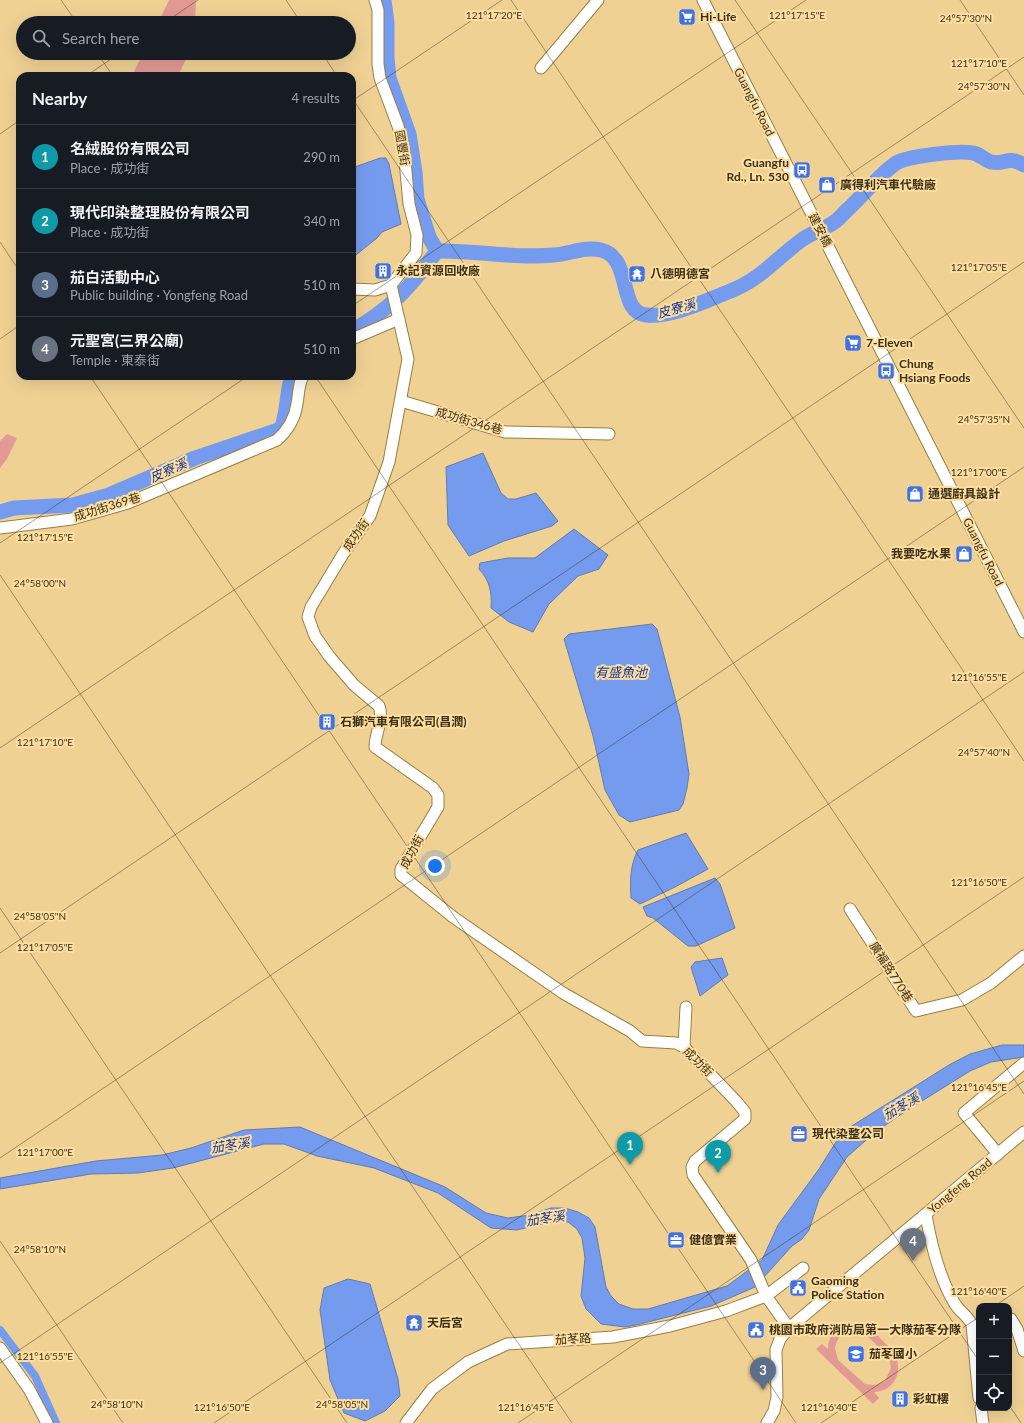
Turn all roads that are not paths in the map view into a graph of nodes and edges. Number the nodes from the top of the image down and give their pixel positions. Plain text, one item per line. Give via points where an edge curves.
1 (375, 0) edge
2 (703, 0) edge
3 (593, 1) edge
4 (541, 68) dead end
5 (806, 203) joint
6 (834, 257) joint
7 (391, 287) junction
8 (356, 289) edge
9 (399, 319) junction
10 (356, 337) edge
11 (301, 380) edge
12 (401, 401) junction
13 (609, 434) dead end
14 (0, 528) edge
15 (1024, 632) edge
16 (850, 909) dead end
17 (1024, 956) edge
18 (686, 1007) dead end
19 (684, 1047) junction
20 (1024, 1063) edge
21 (1024, 1132) edge
22 (998, 1154) junction
23 (926, 1215) junction
24 (803, 1268) dead end
25 (766, 1296) junction
26 (1012, 1321) edge
27 (975, 1325) edge
28 (790, 1328) junction
29 (0, 1348) edge
30 (1024, 1351) edge
31 (978, 1375) edge
32 (981, 1411) edge
33 (47, 1423) edge
34 (406, 1423) edge
35 (767, 1423) edge
36 (983, 1423) edge

1 - 7 street, 國豐街 via 378,10 380,78 404,150 409,204 418,241 416,253
2 - 5 street, Guangfu Road
3 - 4 street
5 - 6 street, 建安橋
6 - 15 street, Guangfu Road
7 - 8 street via 375,290
7 - 9 street, 成功街
9 - 10 street
9 - 12 street, 成功街 via 408,359
11 - 14 street, 成功街369巷 via 297,406 286,431 277,440 128,503 72,519
12 - 13 street, 成功街346巷 via 505,432
12 - 19 street, 成功街 via 389,462 370,516 343,554 311,607 308,617 315,636 329,656 354,685 380,706 381,718 375,746 433,788 438,795 438,807 401,869 401,875 453,917 563,993 630,1031 642,1041 676,1043
16 - 17 street, 廣福路770巷 via 916,1011 962,1000 991,983
18 - 19 street
19 - 25 street, 成功街 via 745,1112 744,1119 695,1160 692,1167 693,1174 753,1264
20 - 22 street via 964,1113
21 - 22 street, Yongfeng Road
22 - 23 street, Yongfeng Road
23 - 27 street via 934,1252 945,1284 955,1305
23 - 28 street, Yongfeng Road
24 - 25 street, 茄苳路
25 - 28 street
25 - 34 street, 茄苳路 via 726,1311 670,1326 613,1337 507,1344 468,1362 432,1389
26 - 30 street
27 - 31 street
28 - 35 street, Yongfeng Road via 780,1339 776,1350 777,1397 774,1411
29 - 33 street via 29,1389
32 - 36 street

